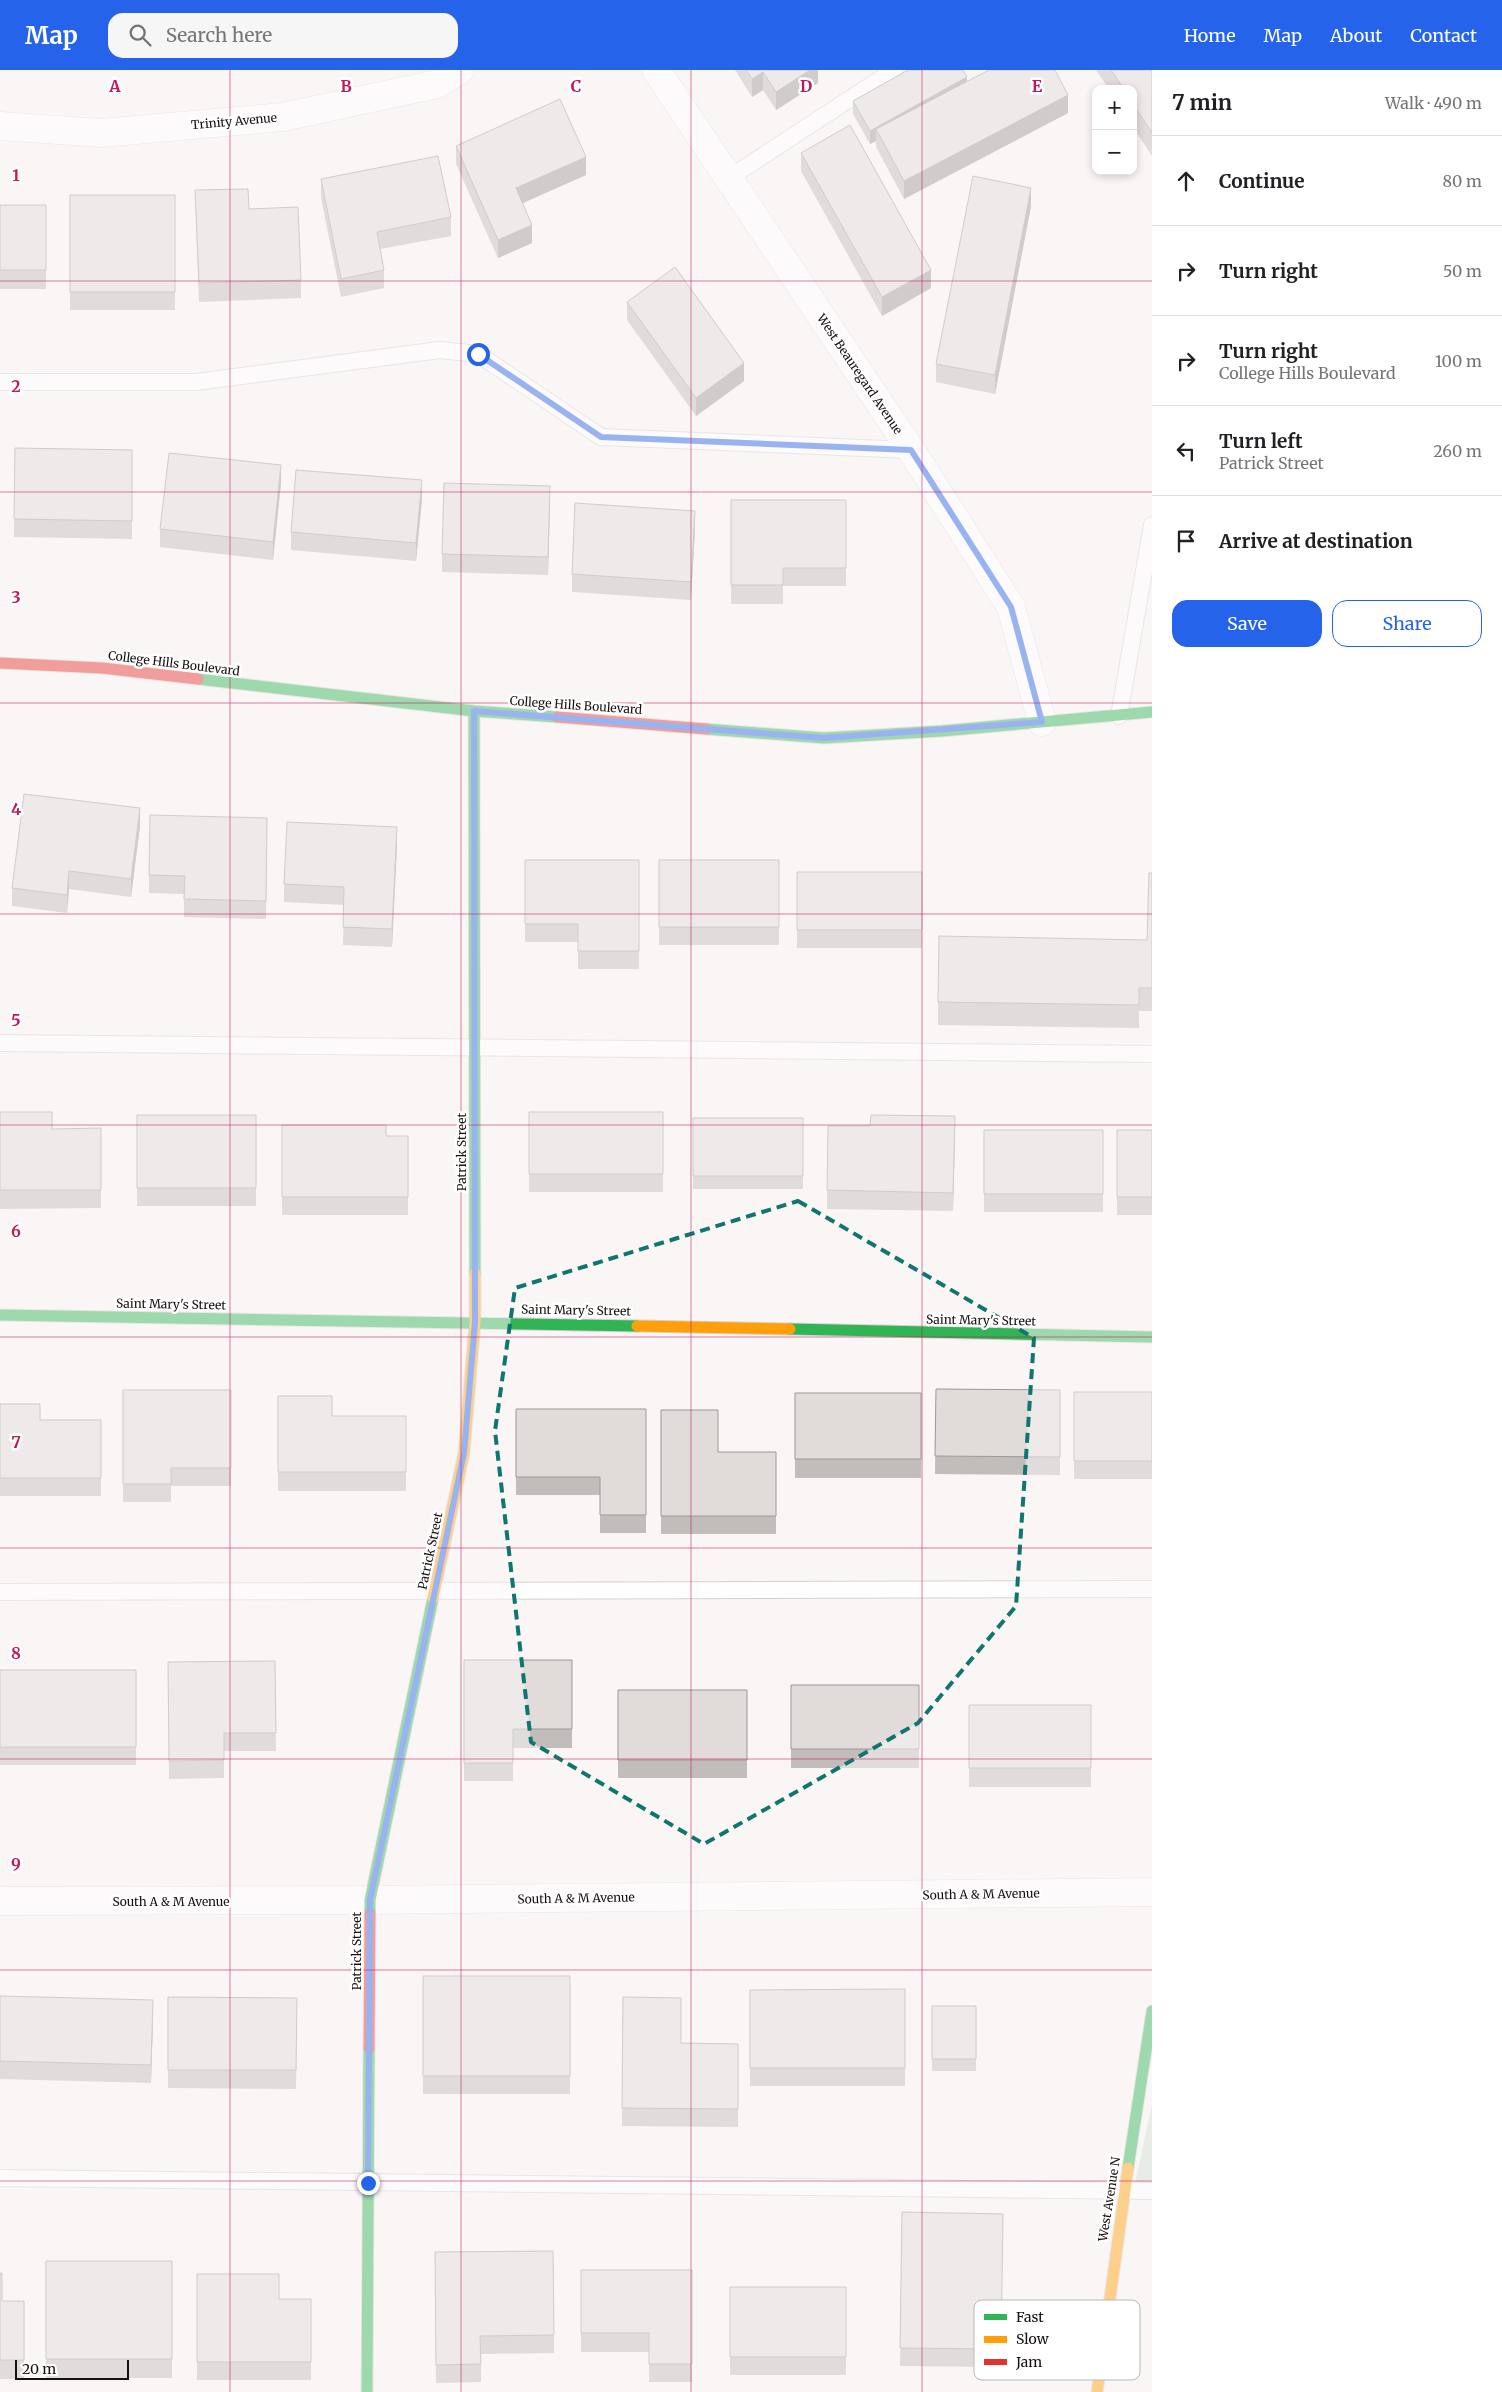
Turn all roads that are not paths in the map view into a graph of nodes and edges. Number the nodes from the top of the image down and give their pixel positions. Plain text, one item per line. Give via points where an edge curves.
1 (460, 70) edge
2 (656, 70) edge
3 (894, 70) edge
4 (0, 126) edge
5 (729, 178) junction
6 (0, 382) edge
7 (911, 450) junction
8 (1152, 525) edge
9 (1145, 609) edge
10 (0, 663) edge
11 (474, 711) junction
12 (1152, 712) edge
13 (1119, 716) junction
14 (1042, 722) junction
15 (0, 1043) edge
16 (474, 1046) junction
17 (1152, 1054) edge
18 (0, 1315) edge
19 (475, 1322) junction
20 (1152, 1337) edge
21 (1152, 1589) edge
22 (435, 1591) junction
23 (0, 1592) edge
24 (1152, 1892) edge
25 (370, 1900) junction
26 (0, 1901) edge
27 (1152, 2011) edge
28 (0, 2178) edge
29 (368, 2183) junction
30 (1124, 2190) junction
31 (1152, 2191) edge
32 (1109, 2300) edge
33 (367, 2392) edge

1 - 4 street, Trinity Avenue via 437,84 282,117 101,133
2 - 5 street, West Beauregard Avenue
3 - 5 lane
5 - 7 street, West Beauregard Avenue
6 - 7 lane via 196,382 440,350 478,354 601,437
7 - 14 street, West Beauregard Avenue via 1011,607
8 - 9 lane
9 - 13 lane
10 - 11 street, College Hills Boulevard via 102,668
11 - 14 street, College Hills Boulevard via 824,738
11 - 16 street, Patrick Street
12 - 13 street, College Hills Boulevard
13 - 14 street, College Hills Boulevard
15 - 16 lane
16 - 17 lane
16 - 19 street, Patrick Street
18 - 19 street, Saint Mary's Street
19 - 20 street, Saint Mary's Street
19 - 22 street, Patrick Street via 464,1453
21 - 22 lane
22 - 23 lane
22 - 25 street, Patrick Street
24 - 25 street, South A & M Avenue
25 - 26 street, South A & M Avenue
25 - 29 street, Patrick Street
27 - 30 street, West Avenue N
28 - 29 lane
29 - 30 lane
29 - 33 street, Patrick Street
30 - 31 lane
30 - 32 street, West Avenue N

